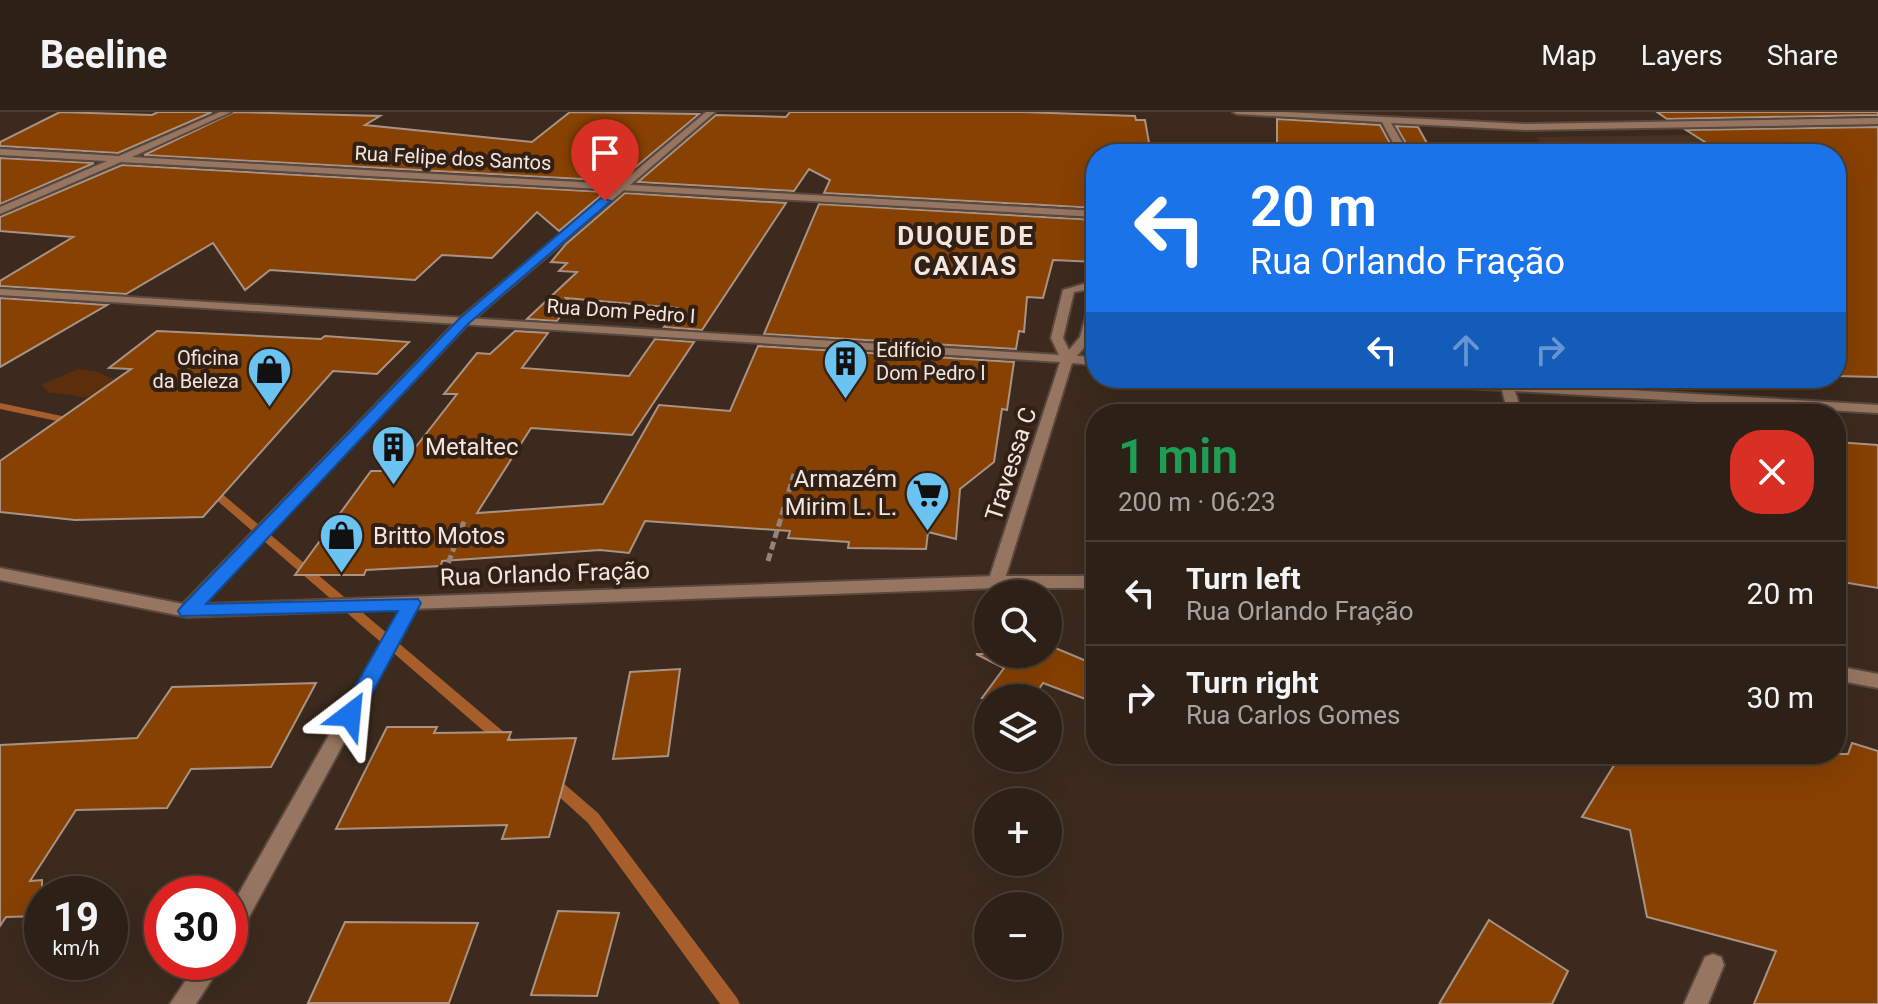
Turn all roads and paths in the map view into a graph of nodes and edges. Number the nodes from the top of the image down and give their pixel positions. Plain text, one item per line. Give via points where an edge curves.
1 (227, 112) edge
2 (711, 112) edge
3 (1237, 112) edge
4 (1620, 112) edge
5 (1386, 121) junction
6 (1878, 121) edge
7 (1642, 125) junction
8 (1399, 144) edge
9 (0, 152) edge
10 (123, 157) junction
11 (622, 187) junction
12 (0, 211) edge
13 (1086, 213) edge
14 (1086, 286) edge
15 (0, 292) edge
16 (464, 321) junction
17 (1086, 338) edge
18 (1067, 359) junction
19 (1086, 360) edge
20 (1578, 388) edge
21 (1806, 404) edge
22 (1846, 407) edge
23 (1878, 409) edge
24 (794, 474) dead end
25 (465, 519) dead end
26 (0, 574) edge
27 (764, 574) dead end
28 (997, 580) edge
29 (1062, 582) edge
30 (1086, 582) edge
31 (974, 583) edge
32 (439, 589) dead end
33 (412, 603) junction
34 (187, 611) junction
35 (1846, 675) edge
36 (1878, 681) edge
37 (248, 898) edge
38 (1713, 965) dead end
39 (199, 980) edge
40 (182, 1004) edge
41 (1696, 1004) edge

1 - 10 street
2 - 11 street
3 - 5 street
4 - 7 street
5 - 7 street
5 - 8 street
6 - 7 street
9 - 10 street, Rua Felipe dos Santos
10 - 11 street, Rua Felipe dos Santos
10 - 12 street
11 - 13 street, Rua Felipe dos Santos
11 - 16 street
14 - 18 street, Travessa C via 1069,290 1057,338
15 - 16 street, Rua Dom Pedro I
16 - 18 street, Rua Dom Pedro I
16 - 34 street
17 - 18 street, Travessa C
18 - 19 street, Rua Dom Pedro I
18 - 28 street, Travessa C
20 - 21 street
22 - 23 street
24 - 27 path
25 - 32 path
26 - 34 street, Rua Orlando Fração
29 - 30 street, Rua Orlando Fração
31 - 33 street, Rua Orlando Fração
33 - 34 street, Rua Orlando Fração
33 - 37 street
35 - 36 street
38 - 41 street
39 - 40 street

